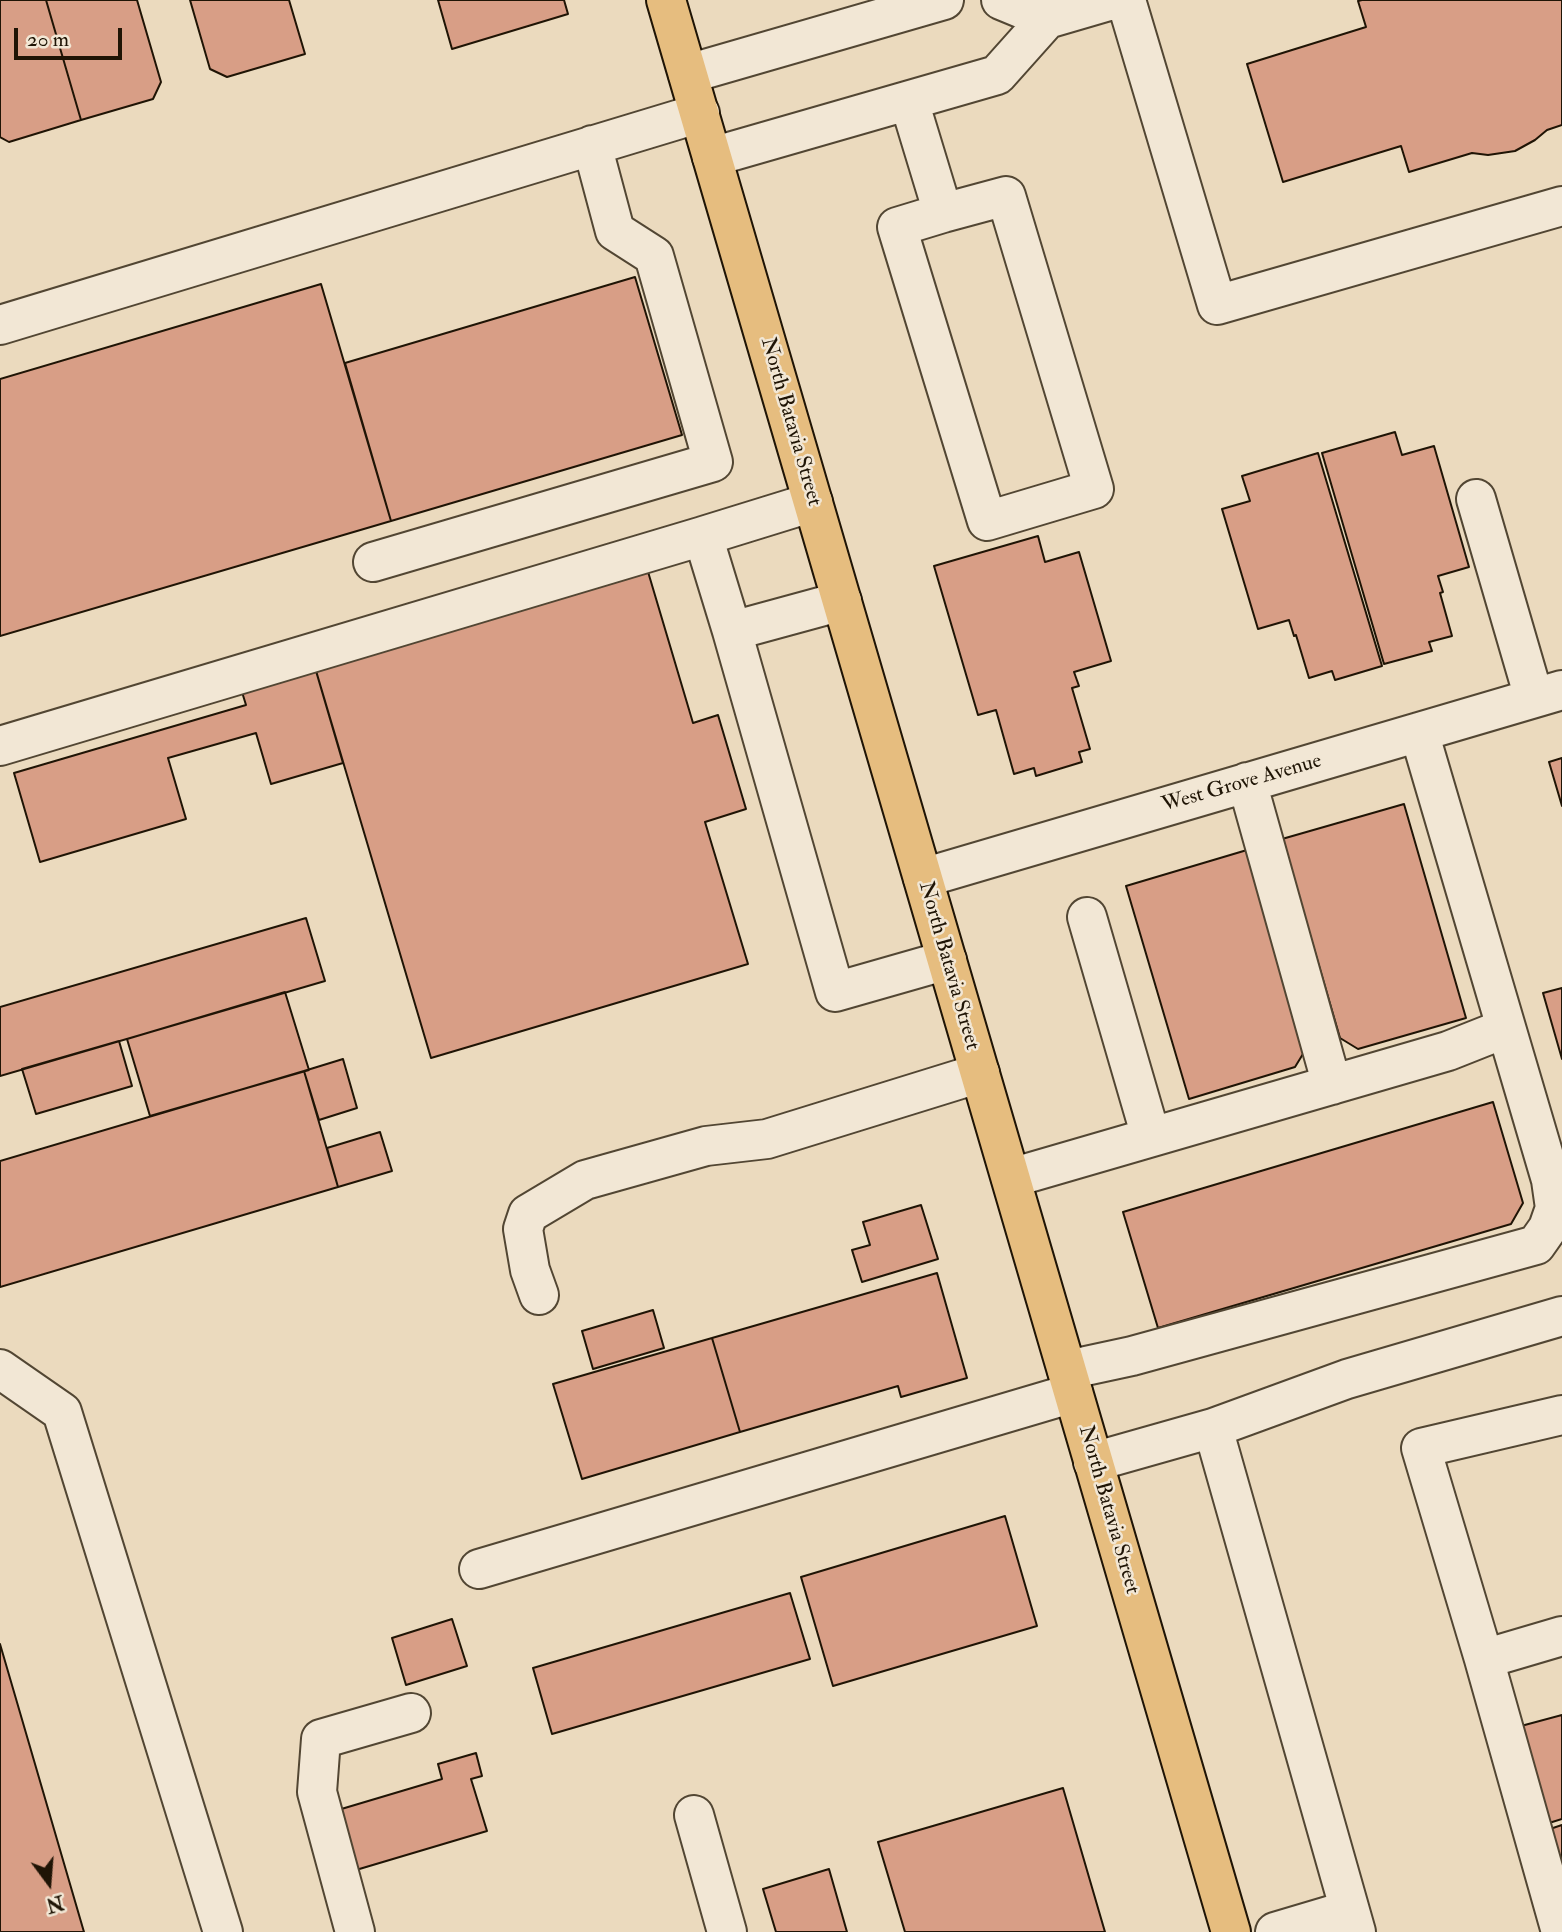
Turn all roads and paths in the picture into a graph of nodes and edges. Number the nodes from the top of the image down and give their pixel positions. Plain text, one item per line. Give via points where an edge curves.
1 (666, 0) edge
2 (944, 0) edge
3 (1002, 0) edge
4 (1112, 0) edge
5 (1126, 0) edge
6 (1047, 19) junction
7 (688, 74) junction
8 (909, 100) junction
9 (699, 113) junction
10 (592, 145) junction
11 (712, 157) junction
12 (1562, 206) edge
13 (943, 213) junction
14 (0, 326) edge
15 (1476, 499) dead end
16 (813, 502) junction
17 (704, 536) junction
18 (373, 562) dead end
19 (842, 601) junction
20 (732, 631) junction
21 (1548, 694) edge
22 (1419, 732) junction
23 (0, 746) edge
24 (1247, 782) junction
25 (923, 878) junction
26 (1087, 917) dead end
27 (947, 960) junction
28 (1506, 1028) junction
29 (979, 1073) junction
30 (1332, 1085) junction
31 (1151, 1137) junction
32 (1011, 1178) junction
33 (539, 1295) dead end
34 (1562, 1316) edge
35 (0, 1370) edge
36 (1070, 1382) junction
37 (1562, 1415) edge
38 (1213, 1428) junction
39 (1093, 1462) junction
40 (479, 1569) dead end
41 (1562, 1636) edge
42 (1484, 1659) junction
43 (411, 1713) dead end
44 (694, 1815) dead end
45 (1353, 1921) edge
46 (223, 1932) edge
47 (355, 1932) edge
48 (727, 1932) edge
49 (1231, 1932) edge
50 (1275, 1932) edge
51 (1562, 1932) edge

1 - 7 main road, North Batavia Street
2 - 7 street
3 - 6 street
4 - 6 street
5 - 12 street via 1217,305
6 - 8 street via 997,75
7 - 9 main road, North Batavia Street
8 - 11 street
8 - 13 street
9 - 10 street
9 - 11 main road, North Batavia Street
10 - 14 street
10 - 18 street via 615,231 654,256 713,462
11 - 16 main road, North Batavia Street
13 - 13 street via 1006,197 1094,489 987,522 897,227
15 - 21 street
16 - 17 street
16 - 19 main road, North Batavia Street
17 - 20 street
17 - 23 street
19 - 20 street
19 - 25 main road, North Batavia Street
20 - 27 street via 835,992
21 - 22 street, West Grove Avenue
22 - 24 street, West Grove Avenue
22 - 28 street
24 - 25 street, West Grove Avenue
24 - 30 street
25 - 27 main road, North Batavia Street
26 - 31 street
27 - 29 main road, North Batavia Street
28 - 30 street
28 - 36 street via 1555,1208 1535,1245 1132,1356
29 - 32 main road, North Batavia Street
29 - 33 street via 767,1139 706,1146 585,1180 528,1214 523,1229
30 - 31 street
31 - 32 street
32 - 36 main road, North Batavia Street
34 - 38 street via 1347,1379
35 - 46 street via 62,1412
36 - 39 main road, North Batavia Street
36 - 40 street
37 - 42 street via 1420,1448
38 - 39 street
38 - 45 street
39 - 49 main road, North Batavia Street
41 - 42 street
42 - 51 street
43 - 47 street via 321,1739 317,1792
44 - 48 street
45 - 50 street

